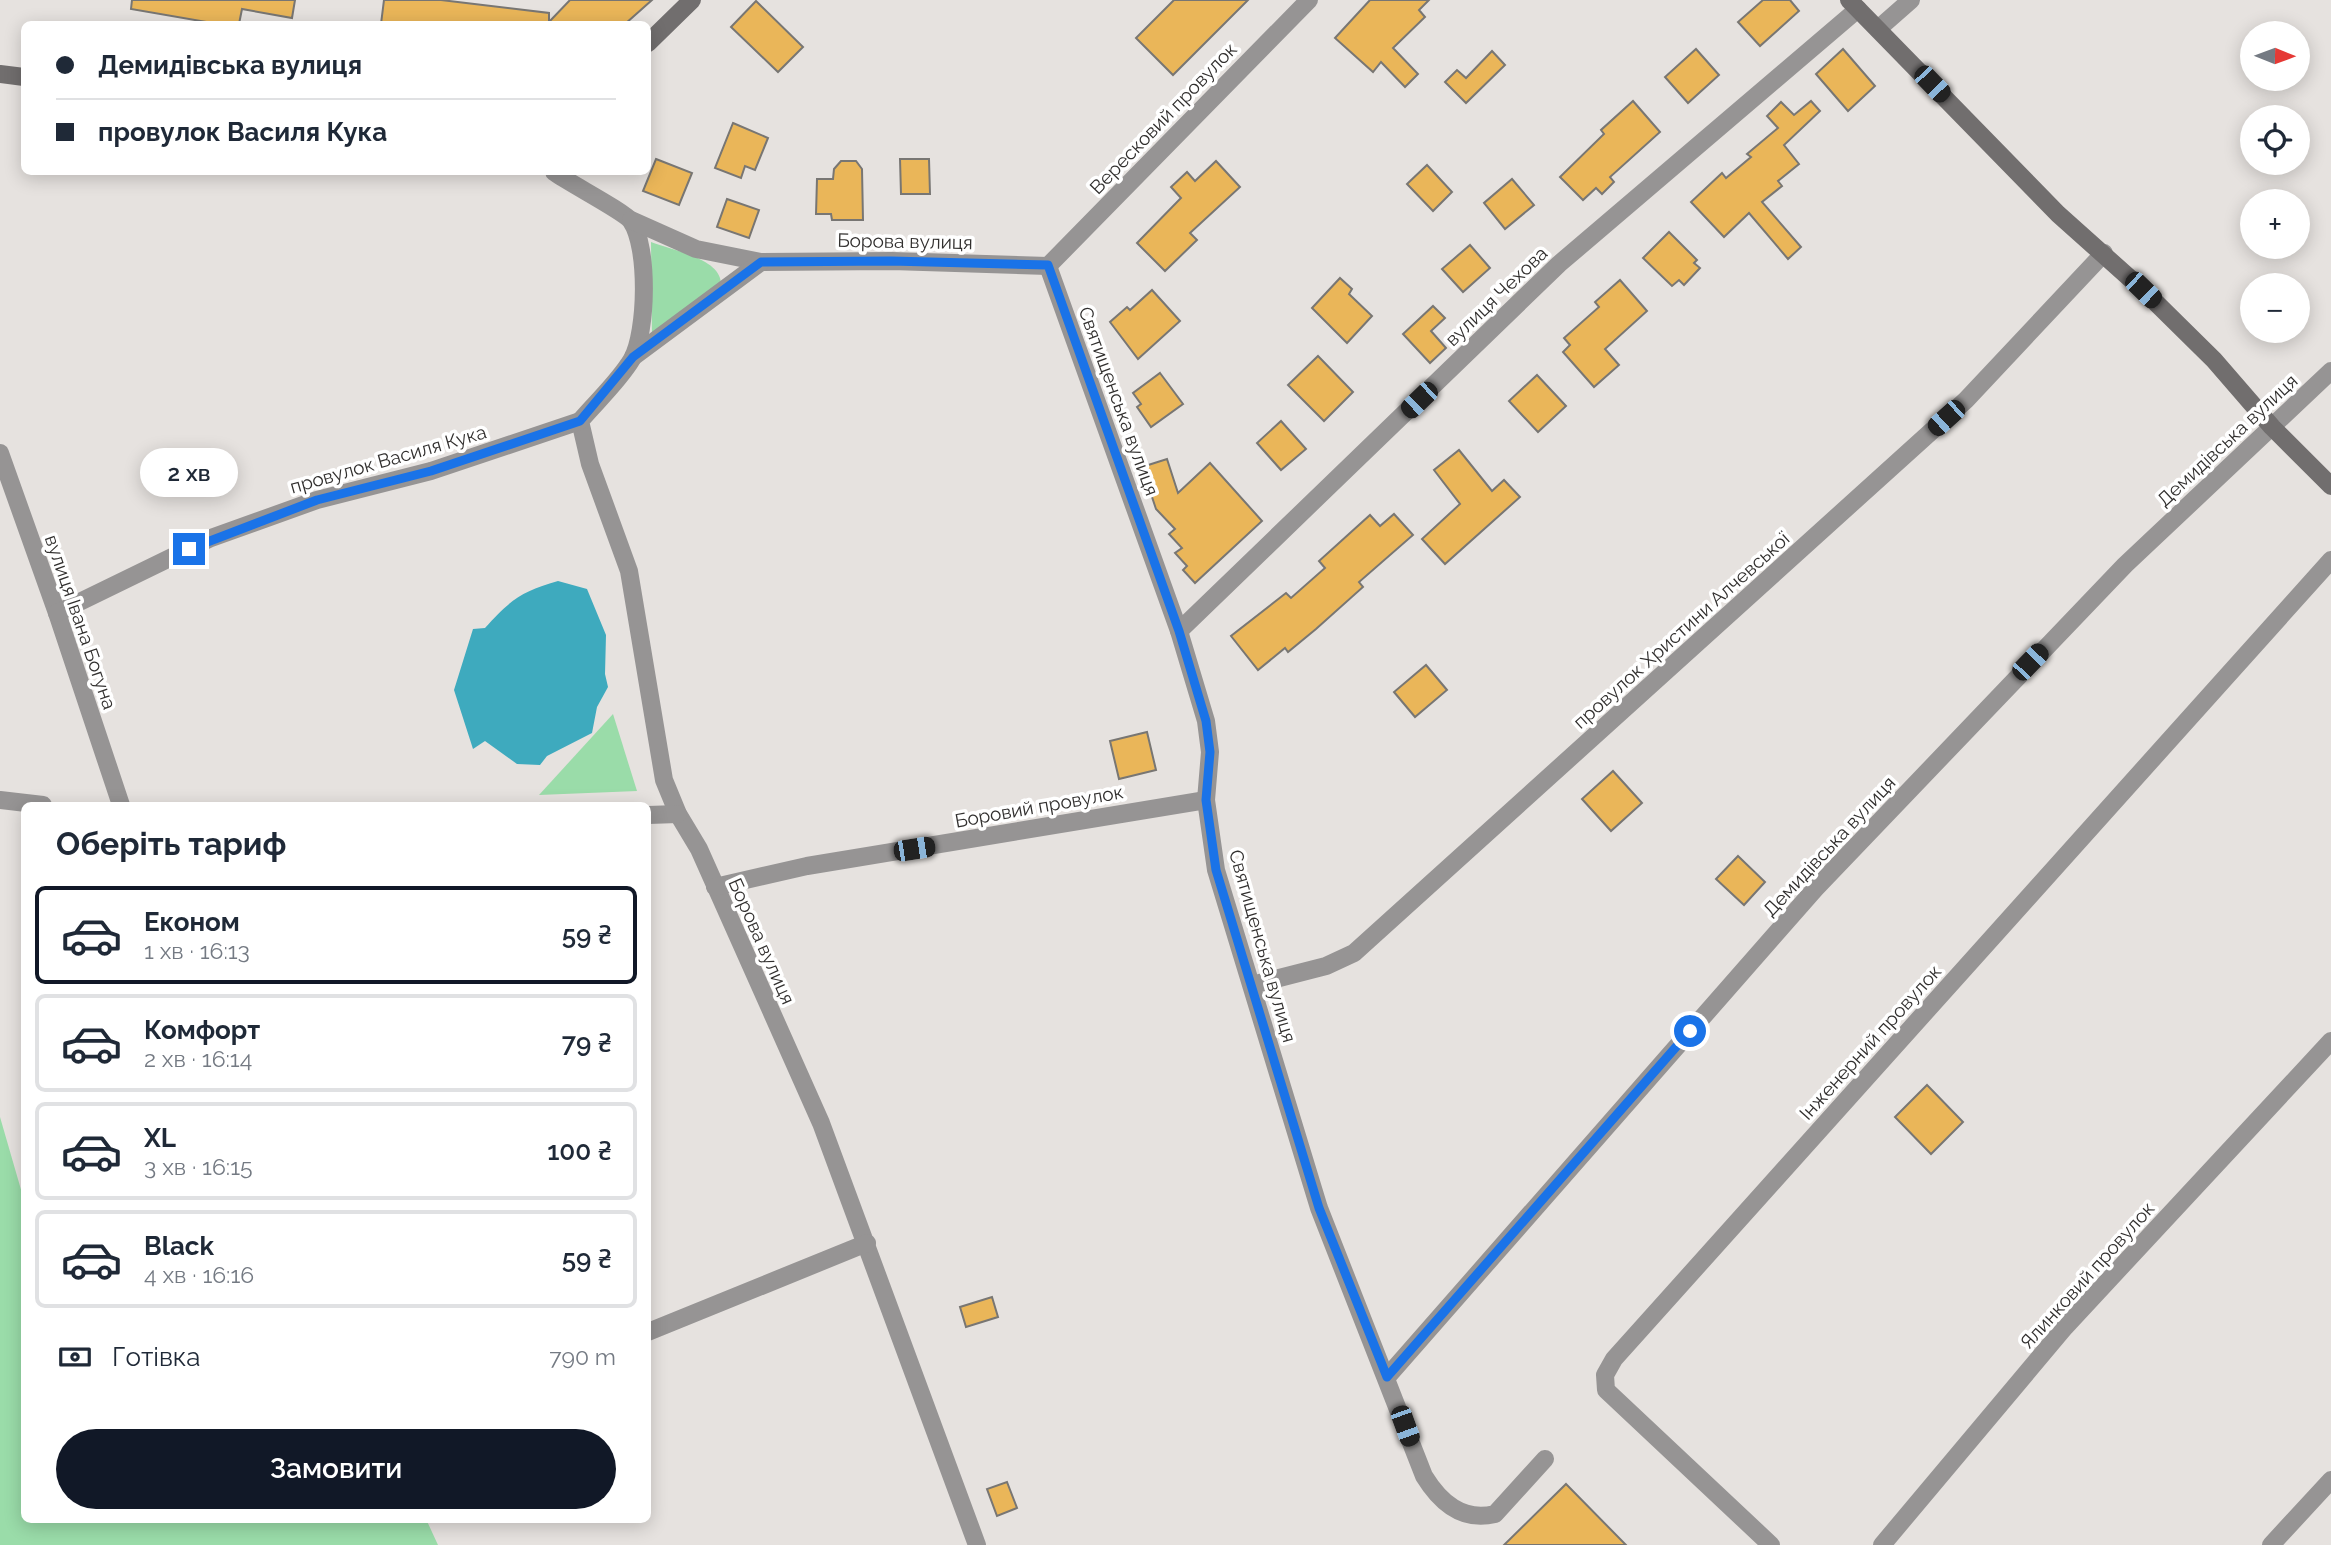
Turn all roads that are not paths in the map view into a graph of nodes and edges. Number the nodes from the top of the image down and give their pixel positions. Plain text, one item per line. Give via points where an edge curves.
1 (692, 0) edge
2 (1309, 0) edge
3 (1911, 0) edge
4 (1854, 4) edge
5 (1878, 29) junction
6 (651, 40) edge
7 (0, 74) edge
8 (21, 77) edge
9 (559, 175) edge
10 (631, 220) junction
11 (2104, 254) junction
12 (761, 262) junction
13 (1048, 265) junction
14 (633, 357) junction
15 (2331, 371) edge
16 (580, 421) junction
17 (2272, 427) junction
18 (0, 453) edge
19 (2331, 486) edge
20 (2331, 560) edge
21 (57, 613) junction
22 (1179, 631) junction
23 (0, 800) edge
24 (1206, 800) junction
25 (21, 802) edge
26 (120, 802) edge
27 (678, 814) junction
28 (651, 815) edge
29 (715, 887) junction
30 (1252, 985) junction
31 (2331, 1041) edge
32 (867, 1243) junction
33 (651, 1331) edge
34 (1387, 1377) junction
35 (1545, 1459) dead end
36 (2331, 1480) edge
37 (977, 1545) edge
38 (1771, 1545) edge
39 (1882, 1545) edge
40 (2271, 1545) edge

1 - 6 street
2 - 13 street, Вересковий провулок
3 - 5 street
4 - 5 street
4 - 22 street, вулиця Чехова via 1559,264
5 - 11 street via 2058,214
7 - 8 street
9 - 10 street, Борова вулиця
10 - 12 street, Борова вулиця via 696,249
10 - 14 street via 641,249 644,296
11 - 17 street via 2214,359
11 - 30 street, провулок Христини Алчевської via 1966,400 1354,953 1326,966
12 - 13 street, Борова вулиця
12 - 14 street
13 - 22 street, Святищенська вулиця
14 - 16 street
15 - 17 street, Демидівська вулиця
16 - 21 street, провулок Василя Кука via 431,471 317,500 211,538
16 - 27 street, Борова вулиця via 590,464 629,570 664,780
17 - 19 street
17 - 34 street, Демидівська вулиця via 2125,565 1815,889
18 - 21 street, вулиця Івана Богуна
20 - 38 street, Інженерний провулок via 1614,1359 1605,1375 1606,1391
21 - 26 street, вулиця Івана Богуна
22 - 24 street, Святищенська вулиця via 1206,721 1210,752
23 - 25 street
24 - 29 street, Боровий провулок via 807,866
24 - 30 street, Святищенська вулиця via 1216,870
27 - 28 street
27 - 29 street, Борова вулиця
29 - 32 street, Борова вулиця via 821,1123
30 - 34 street, Святищенська вулиця via 1319,1208
31 - 39 street, Ялинковий провулок via 2066,1327
32 - 33 street
32 - 37 street, Борова вулиця
34 - 35 street, Святищенська вулиця via 1424,1476 1441,1501 1461,1513 1495,1514
36 - 40 street

